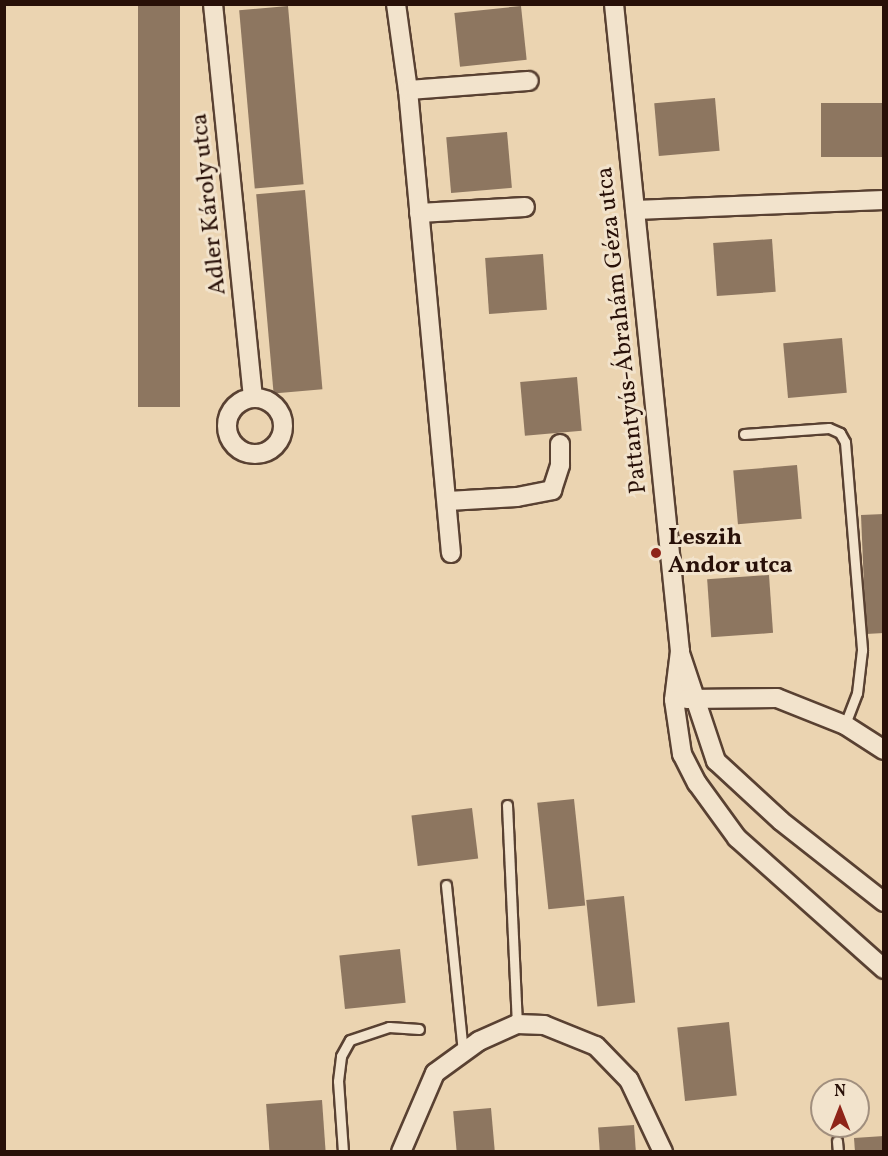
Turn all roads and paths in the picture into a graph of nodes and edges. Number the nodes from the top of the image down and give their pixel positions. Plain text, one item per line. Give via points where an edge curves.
1 (213, 4) edge
2 (396, 4) edge
3 (614, 4) edge
4 (529, 81) dead end
5 (408, 90) junction
6 (884, 200) edge
7 (525, 207) dead end
8 (635, 210) junction
9 (419, 213) junction
10 (254, 398) dead end
11 (744, 434) dead end
12 (560, 444) dead end
13 (448, 501) junction
14 (451, 553) dead end
15 (680, 651) junction
16 (698, 698) junction
17 (674, 700) junction
18 (845, 725) junction
19 (884, 750) edge
20 (507, 805) dead end
21 (446, 885) dead end
22 (884, 902) edge
23 (884, 969) edge
24 (517, 1024) junction
25 (419, 1029) dead end
26 (464, 1054) junction
27 (343, 1152) edge
28 (401, 1152) edge
29 (663, 1152) edge

1 - 10 street, Adler Károly utca
2 - 5 street
3 - 8 street, Pattantyús-Ábrahám Géza utca
4 - 5 street
5 - 9 street
6 - 8 street
7 - 9 street
8 - 15 street, Pattantyús-Ábrahám Géza utca
9 - 13 street
11 - 18 lane via 829,428 840,433 845,442 862,650 857,693
12 - 13 street via 560,465 552,490 517,497
13 - 14 street
15 - 16 street
15 - 17 street
16 - 17 street
16 - 18 street via 777,698
16 - 22 street via 706,738 716,761 781,821
17 - 23 street via 682,754 697,783 737,838
18 - 19 street
20 - 24 lane
21 - 26 lane
24 - 26 street via 479,1041
24 - 29 street via 544,1025 596,1046 629,1080
25 - 27 lane via 389,1027 350,1040 341,1056 338,1081
26 - 28 street via 435,1073

